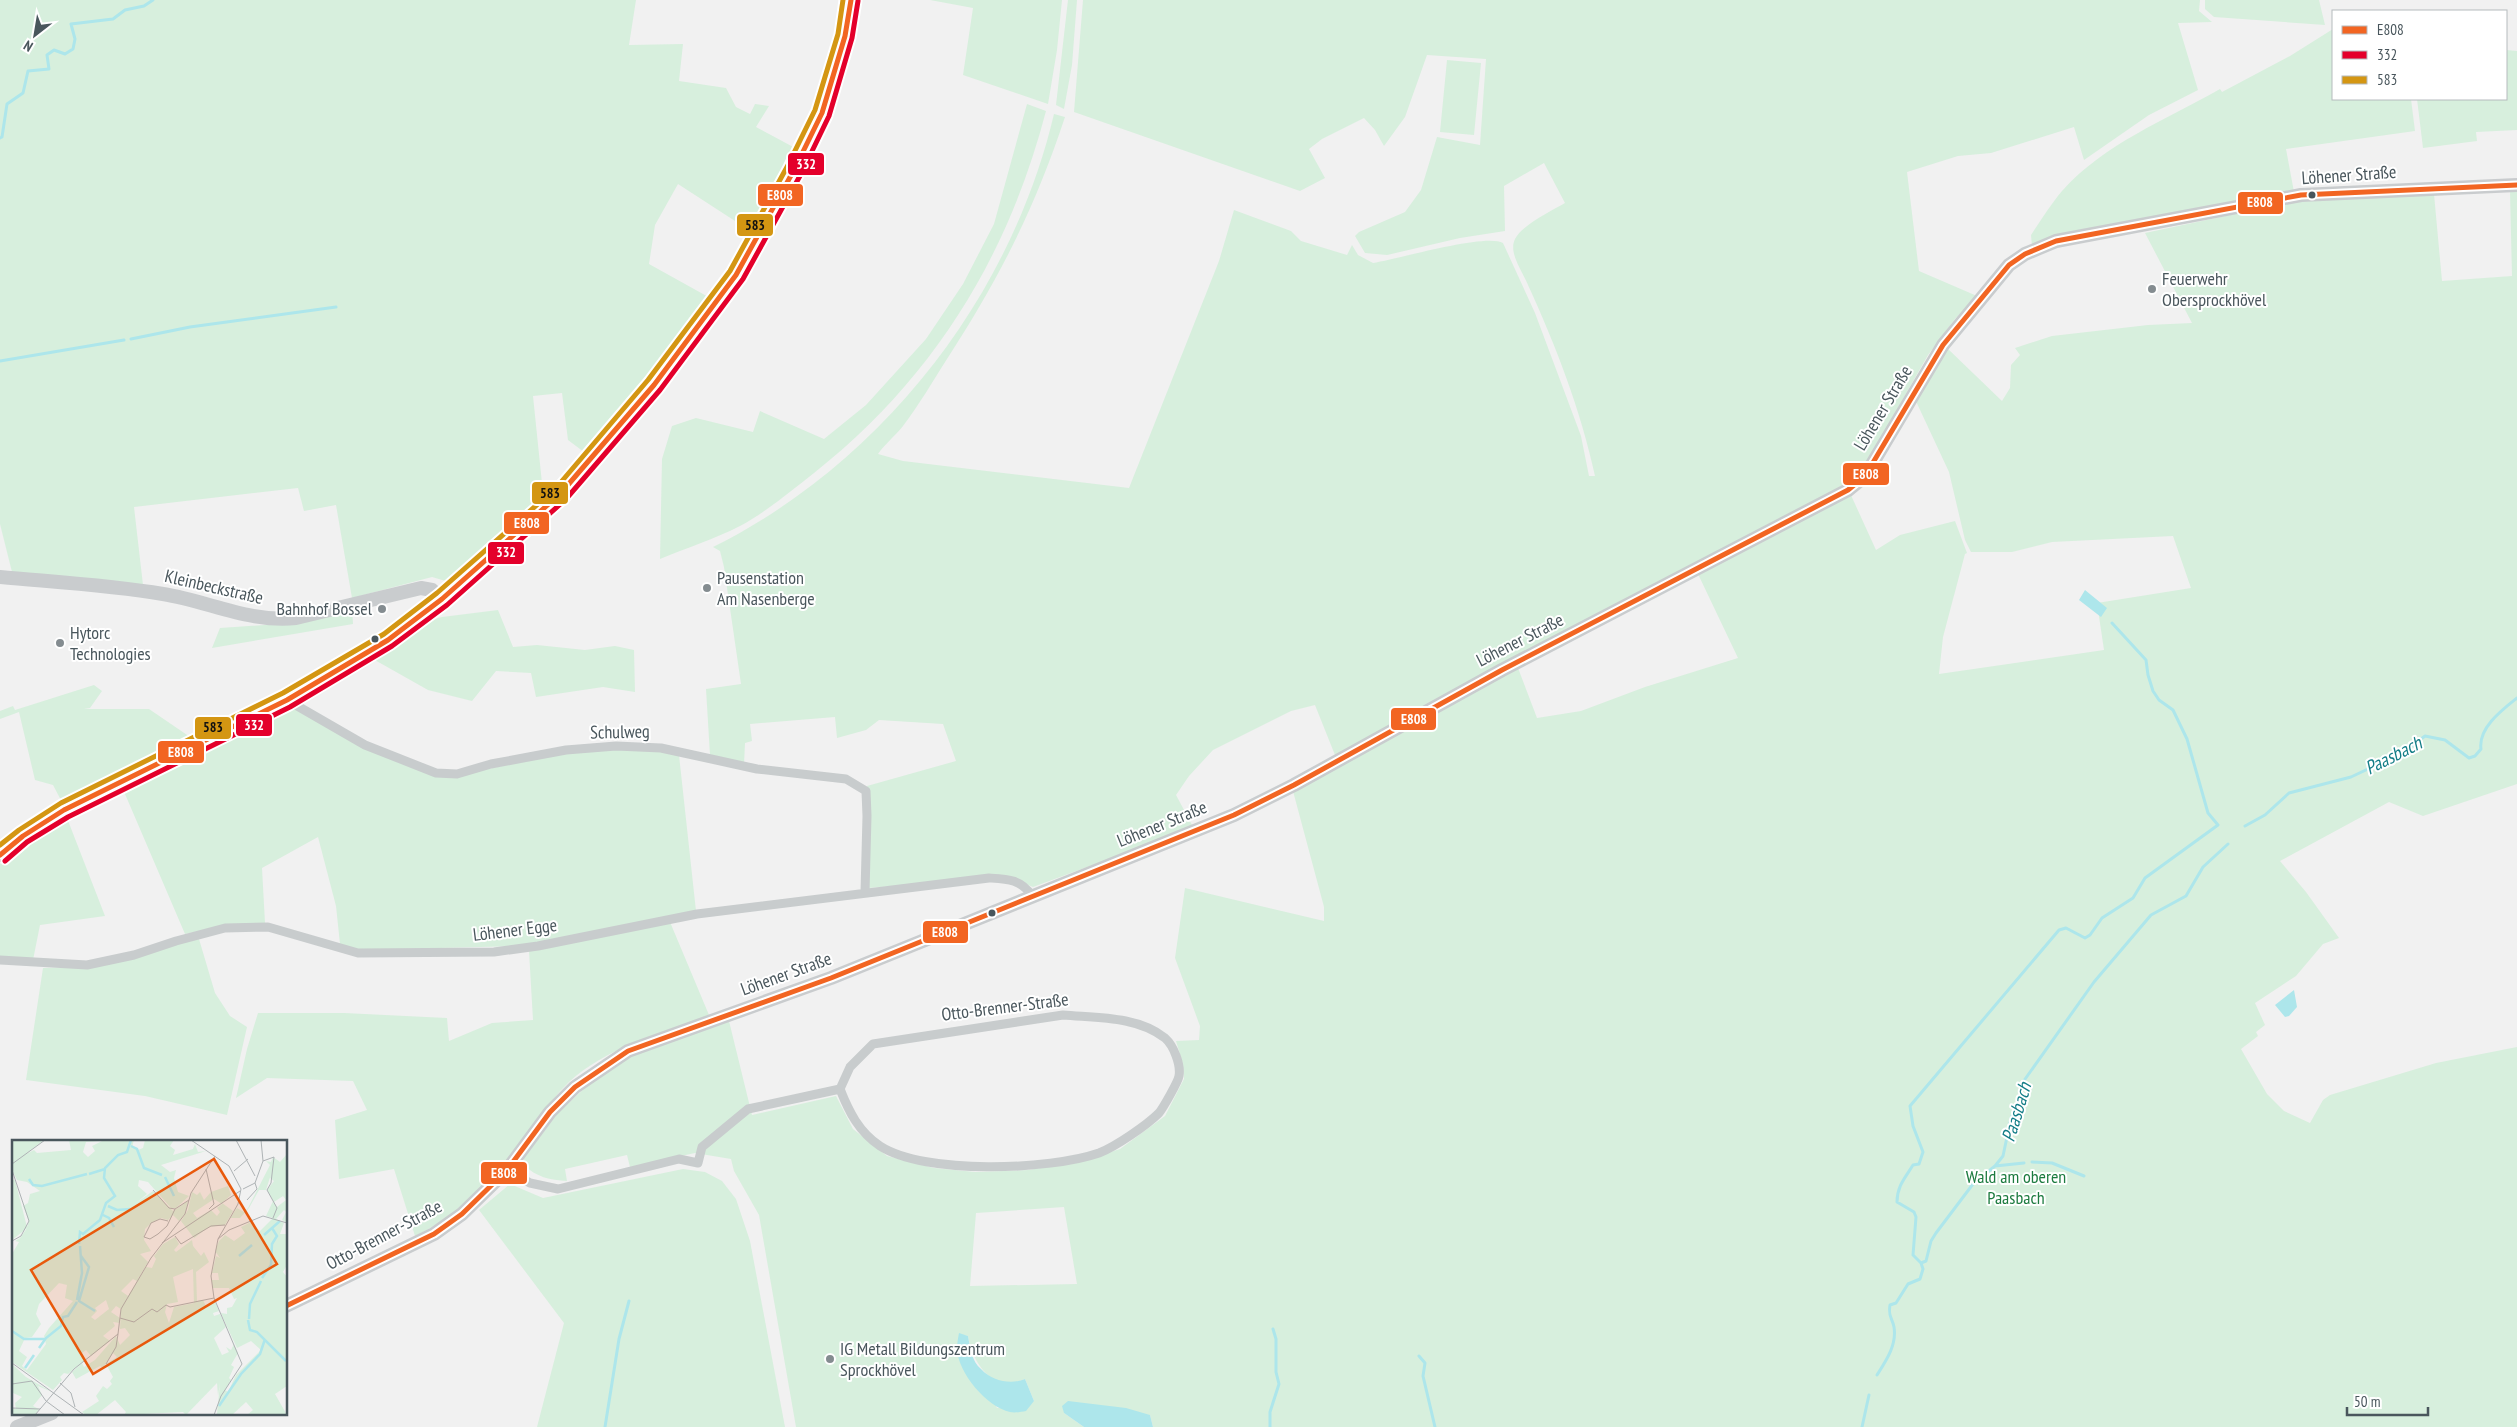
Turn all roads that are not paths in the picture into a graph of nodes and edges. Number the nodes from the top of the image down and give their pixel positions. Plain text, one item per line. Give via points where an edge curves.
1 (850, 0) edge
2 (2517, 185) edge
3 (0, 577) edge
4 (442, 599) junction
5 (287, 700) junction
6 (0, 854) edge
7 (865, 892) junction
8 (1032, 896) junction
9 (0, 960) edge
10 (840, 1089) junction
11 (507, 1170) junction
12 (288, 1305) edge
13 (49, 1414) edge
14 (16, 1427) edge

1 - 4 street via 845,36 822,114 736,275 654,385 560,493
2 - 8 street, Löhener Straße via 2301,195 2056,241 2025,254 2003,271 1943,345 1865,476 1848,490 1502,670 1234,815
3 - 4 street, Kleinbeckstraße via 160,593 251,617 277,620 421,588 432,590
4 - 5 street via 388,640
5 - 6 street via 64,810
5 - 7 street, Schulweg via 365,745 436,773 457,774 566,750 616,746 661,748 756,769 846,778 866,791
7 - 8 street, Löhener Egge via 989,878 1015,880
7 - 9 street, Löhener Egge via 697,914 494,952 358,952 268,927 225,928 134,955 87,965
8 - 11 street, Löhener Straße via 831,978 628,1050 575,1087 550,1112
10 - 10 street, Otto-Brenner-Straße via 860,1130 880,1146 902,1158 963,1167 1015,1165 1100,1152 1160,1112 1179,1076 1176,1055 1166,1039 1129,1020 1063,1015 873,1044 850,1067
10 - 11 street via 748,1109 702,1148 698,1162 679,1159 558,1189 530,1184
11 - 12 street, Otto-Brenner-Straße via 462,1214 434,1234
13 - 14 street

